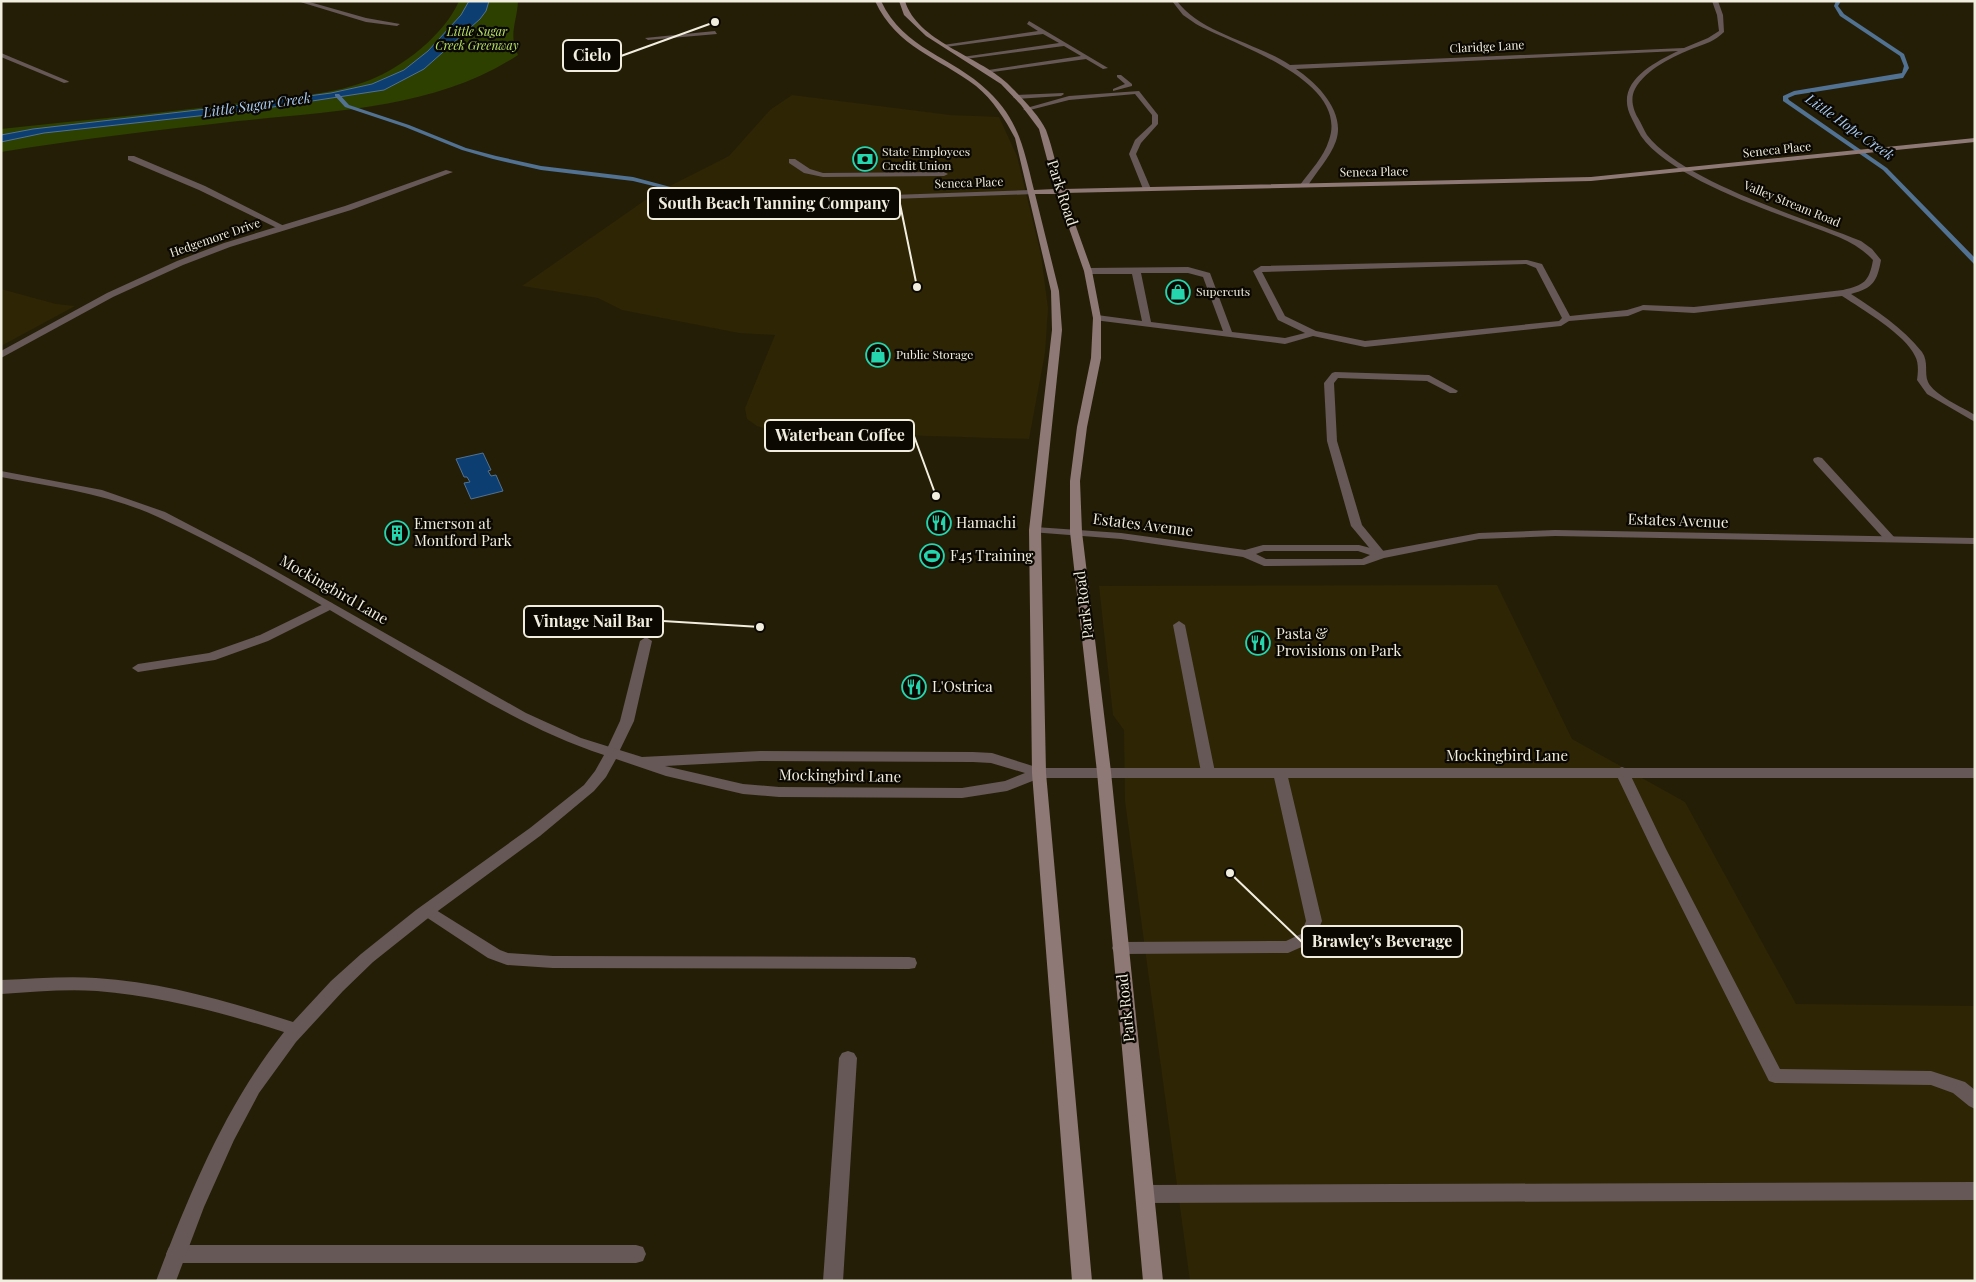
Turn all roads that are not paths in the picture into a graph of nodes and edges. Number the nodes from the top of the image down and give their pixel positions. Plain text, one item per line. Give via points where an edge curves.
1 (299, 1) edge
2 (878, 1) edge
3 (902, 1) edge
4 (1174, 1) edge
5 (1715, 1) edge
6 (1029, 23) dead end
7 (398, 24) dead end
8 (1043, 32) junction
9 (715, 33) dead end
10 (648, 38) dead end
11 (983, 40) junction
12 (1065, 44) junction
13 (946, 45) junction
14 (1687, 49) junction
15 (1004, 52) junction
16 (1, 55) edge
17 (965, 57) junction
18 (1011, 57) dead end
19 (1087, 57) junction
20 (1018, 61) dead end
21 (1026, 66) junction
22 (1289, 67) junction
23 (1105, 68) dead end
24 (985, 71) junction
25 (1119, 76) dead end
26 (66, 82) dead end
27 (1016, 97) junction
28 (1026, 109) junction
29 (1975, 140) edge
30 (130, 158) dead end
31 (792, 161) dead end
32 (1690, 170) junction
33 (449, 172) dead end
34 (944, 174) dead end
35 (1304, 186) junction
36 (1147, 189) junction
37 (1031, 192) junction
38 (1060, 192) junction
39 (772, 207) dead end
40 (284, 228) junction
41 (1088, 271) junction
42 (1136, 271) junction
43 (1844, 293) junction
44 (1097, 318) junction
45 (1567, 319) junction
46 (1147, 324) junction
47 (1313, 333) junction
48 (1229, 335) junction
49 (1, 355) edge
50 (1453, 391) dead end
51 (1975, 419) edge
52 (1818, 460) dead end
53 (1, 474) edge
54 (1035, 530) junction
55 (1076, 532) junction
56 (1891, 540) junction
57 (1975, 542) edge
58 (1305, 548) junction
59 (1246, 554) junction
60 (1382, 555) junction
61 (1310, 563) junction
62 (328, 606) junction
63 (1179, 625) dead end
64 (646, 641) dead end
65 (138, 668) dead end
66 (612, 754) junction
67 (641, 762) junction
68 (1104, 772) junction
69 (1208, 772) junction
70 (1622, 772) junction
71 (1039, 773) junction
72 (1280, 773) junction
73 (1975, 774) edge
74 (428, 910) junction
75 (1120, 948) junction
76 (909, 963) dead end
77 (1, 987) edge
78 (298, 1030) junction
79 (848, 1058) dead end
80 (1975, 1101) edge
81 (1975, 1191) edge
82 (1144, 1194) junction
83 (176, 1254) junction
84 (636, 1254) dead end
85 (166, 1281) edge
86 (833, 1281) edge
87 (1082, 1281) edge
88 (1154, 1281) edge

1 - 7 street via 366,20
2 - 37 main road, Park Road via 885,17 907,40 959,72 996,102 1018,138
3 - 13 main road, Park Road via 906,14 914,22
4 - 22 street via 1179,10 1203,26
5 - 14 street, Valley Stream Road via 1722,32
6 - 8 street
8 - 11 street
8 - 12 street
9 - 10 street
11 - 13 street
11 - 15 street
12 - 15 street
12 - 19 street
13 - 17 main road, Park Road
14 - 22 street, Claridge Lane
14 - 32 street, Valley Stream Road via 1641,78 1632,88 1629,100 1635,122 1649,140
15 - 17 street
15 - 18 street
16 - 26 street
17 - 24 main road, Park Road
19 - 21 street
19 - 23 street
20 - 21 street
21 - 24 street
22 - 35 street via 1324,97 1332,112 1334,126 1332,141
24 - 27 main road, Park Road
25 - 27 street via 1129,84 1127,87
27 - 28 main road, Park Road
28 - 36 street via 1069,98 1136,92 1155,115 1155,124 1132,149
28 - 38 main road, Park Road via 1042,129
29 - 32 main road, Seneca Place
30 - 40 street
31 - 34 street via 807,171 823,175
32 - 35 main road, Seneca Place via 1591,179
32 - 43 street, Valley Stream Road via 1738,196 1847,238 1869,251 1877,260 1874,278 1865,287
33 - 40 street, Hedgemore Drive
35 - 36 main road, Seneca Place
36 - 38 main road, Seneca Place
37 - 38 main road, Seneca Place
37 - 39 street, Seneca Place via 805,200
37 - 54 main road, Park Road via 1055,291 1057,330
38 - 41 main road, Park Road
40 - 49 street, Hedgemore Drive via 180,262 110,295
41 - 42 street
41 - 44 main road, Park Road
42 - 46 street
42 - 48 street via 1188,270 1207,275
43 - 45 street, Valley Stream Road via 1694,310 1644,308 1628,313
43 - 51 street via 1893,326 1912,346 1920,356 1922,380 1930,392
44 - 46 street
44 - 55 main road, Park Road via 1096,358 1075,481
45 - 47 street, Valley Stream Road via 1561,324 1365,344
45 - 47 street via 1539,266 1528,262 1264,268 1257,271 1281,318
46 - 48 street
47 - 48 street via 1285,341
50 - 60 street via 1429,378 1335,375 1329,383 1332,441 1358,526
52 - 56 street
53 - 62 street, Mockingbird Lane via 80,488 148,509 247,559
54 - 55 street, Estates Avenue
54 - 71 main road, Park Road
55 - 59 street, Estates Avenue
55 - 68 main road, Park Road
56 - 57 street, Estates Avenue
56 - 60 street, Estates Avenue via 1555,533 1479,536
58 - 59 street, Estates Avenue via 1263,548
58 - 60 street, Estates Avenue via 1359,548
58 - 61 street
59 - 61 street, Estates Avenue via 1264,563
60 - 61 street, Estates Avenue via 1364,562
62 - 65 street via 264,638 211,657
62 - 66 street, Mockingbird Lane via 521,716
63 - 69 street
64 - 66 street via 627,721
66 - 67 street, Mockingbird Lane
66 - 74 street via 601,774 581,795
67 - 71 street, Mockingbird Lane via 760,756 956,756 992,758
67 - 71 street, Mockingbird Lane via 744,789 779,792 962,793 1007,786
68 - 69 street, Mockingbird Lane
68 - 71 street, Mockingbird Lane
68 - 75 main road, Park Road
69 - 72 street, Mockingbird Lane
70 - 72 street, Mockingbird Lane
70 - 73 street, Mockingbird Lane
70 - 80 street via 1775,1076 1931,1078 1959,1087
71 - 87 main road, Park Road
72 - 75 street via 1314,921 1306,938 1288,947
74 - 76 street via 482,948 507,959 554,962
74 - 78 street via 367,958 329,994
75 - 82 main road, Park Road
77 - 78 street via 111,985 241,1011
78 - 83 street via 254,1087 227,1136
79 - 86 street
81 - 82 street
82 - 88 main road, Park Road
83 - 84 street
83 - 85 street

